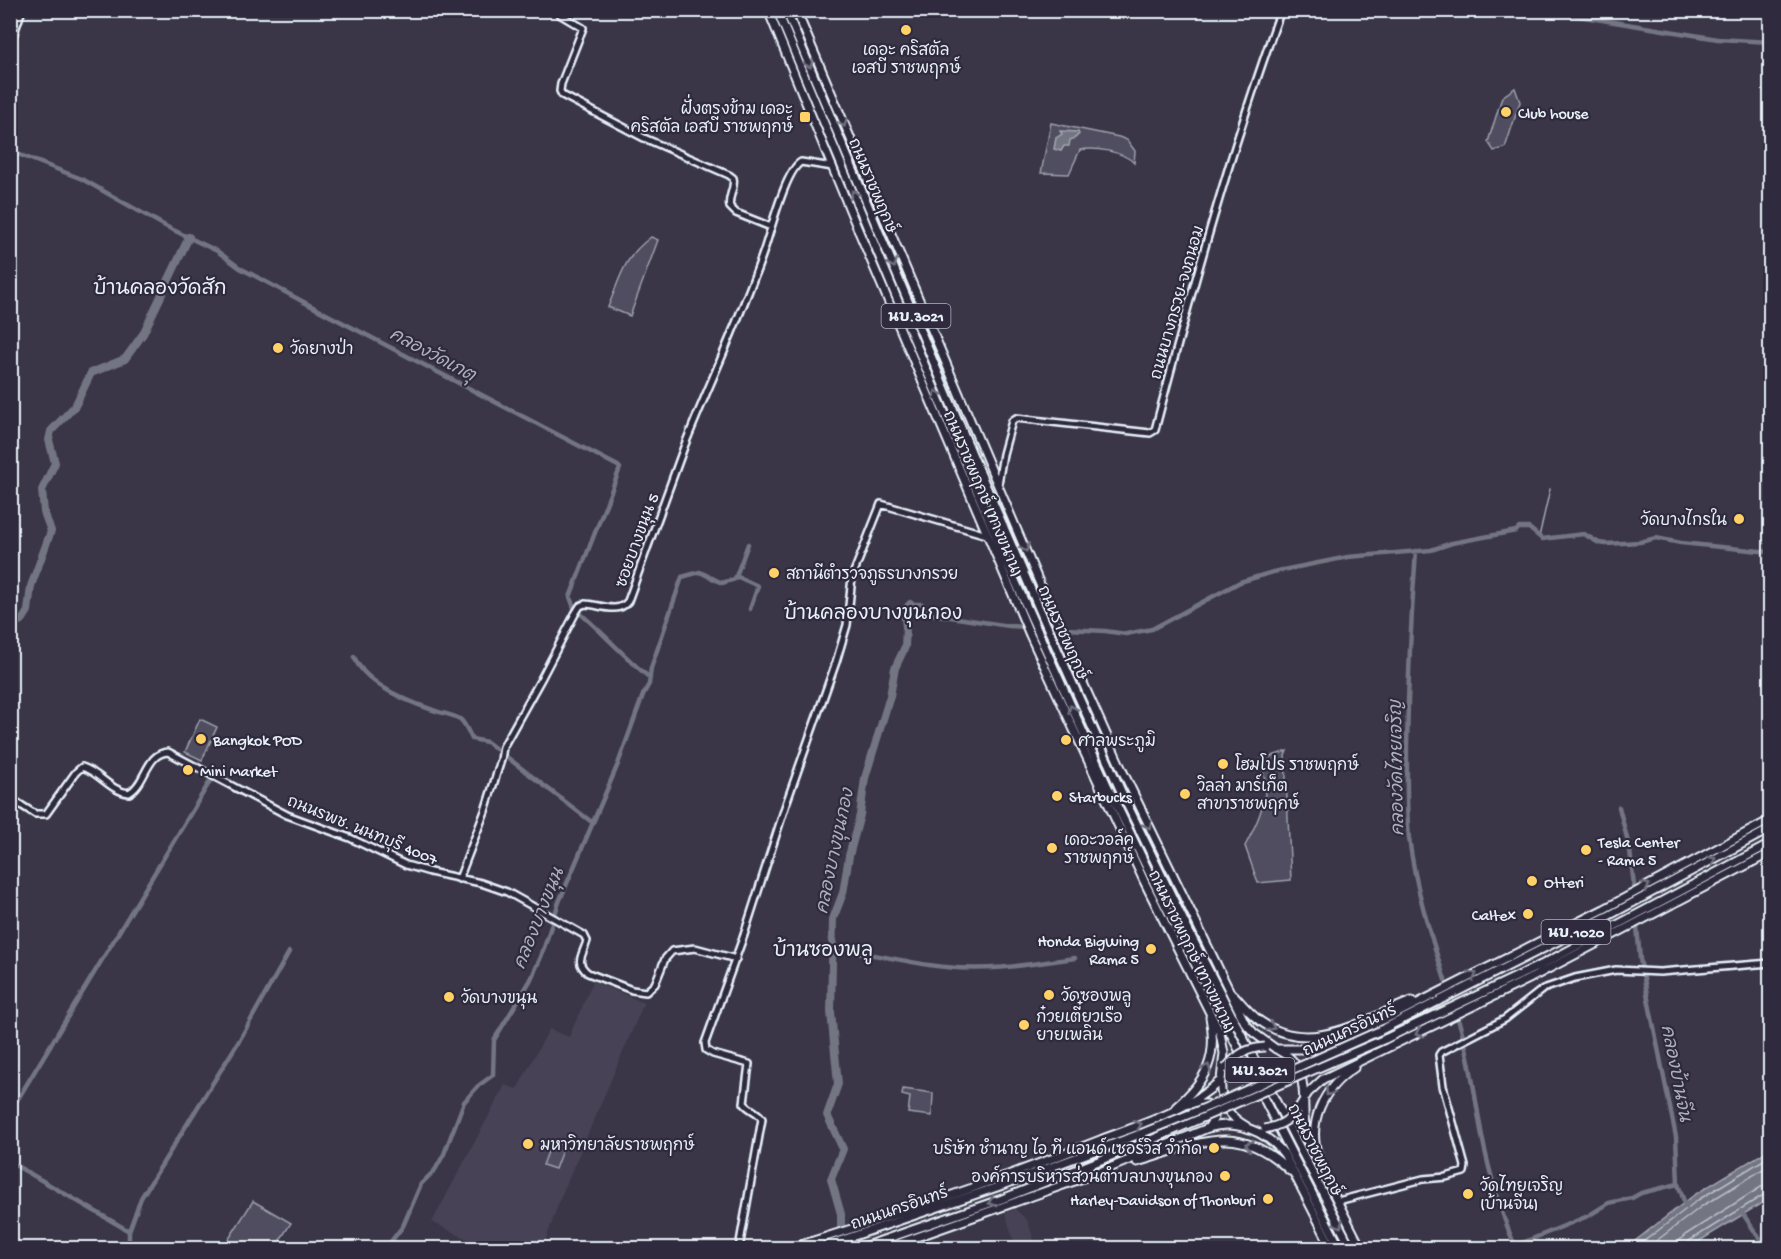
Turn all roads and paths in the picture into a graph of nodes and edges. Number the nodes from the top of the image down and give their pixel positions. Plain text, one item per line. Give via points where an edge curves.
1 (22, 10) edge
2 (563, 10) edge
3 (786, 10) edge
4 (796, 10) edge
5 (1281, 10) edge
6 (773, 11) edge
7 (10, 45) edge
8 (833, 167) junction
9 (771, 227) junction
10 (916, 291) junction
11 (922, 330) junction
12 (1003, 454) junction
13 (989, 465) junction
14 (963, 478) junction
15 (998, 486) junction
16 (987, 514) junction
17 (987, 535) junction
18 (1096, 737) junction
19 (1123, 772) junction
20 (1107, 785) junction
21 (10, 798) edge
22 (1114, 818) junction
23 (1770, 820) edge
24 (1770, 829) edge
25 (1770, 844) edge
26 (1770, 853) edge
27 (459, 879) junction
28 (1604, 909) junction
29 (1593, 938) junction
30 (1561, 940) junction
31 (736, 959) junction
32 (1563, 962) junction
33 (1770, 963) edge
34 (1229, 988) junction
35 (1443, 990) junction
36 (1209, 1011) junction
37 (1325, 1046) junction
38 (1276, 1049) junction
39 (1374, 1055) junction
40 (1335, 1073) junction
41 (1221, 1080) junction
42 (1303, 1101) junction
43 (1190, 1104) junction
44 (1171, 1112) junction
45 (1208, 1128) junction
46 (1252, 1128) junction
47 (1040, 1163) junction
48 (1097, 1173) junction
49 (1323, 1173) junction
50 (1297, 1178) junction
51 (997, 1187) junction
52 (1338, 1202) junction
53 (741, 1247) edge
54 (791, 1248) edge
55 (819, 1248) edge
56 (860, 1248) edge
57 (886, 1248) edge
58 (1332, 1248) edge
59 (1340, 1248) edge
60 (1351, 1248) edge
61 (1360, 1248) edge

1 - 7 street
2 - 9 street via 561,15 583,28 561,84 562,95 644,138 729,175 735,183 730,207
3 -> 11 main road, ถนนราชพฤกษ์ / นบ.3021
4 -> 10 main road, ถนนราชพฤกษ์ (ทางขนาน) / นบ.3021
5 - 12 street, ถนนบางกรวย-จงถนอม via 1243,118 1155,430 1150,433 1020,417 1012,421
6 - 8 main road, ถนนราชพฤกษ์ (ทางขนาน) / นบ.3021
16 -> 6 main road, ถนนราชพฤกษ์ / นบ.3021 via 785,29
8 - 9 street, ซอยบางขนุน 5 via 797,164
8 - 14 main road, ถนนราชพฤกษ์ (ทางขนาน) / นบ.3021
9 - 27 street, ซอยบางขนุน 5 via 627,601 617,608 582,604 577,611 502,749 480,826
10 - 11 main road
10 - 13 main road, ถนนราชพฤกษ์ (ทางขนาน) / นบ.3021
11 - 18 main road, ถนนราชพฤกษ์ / นบ.3021
12 - 13 street
12 - 15 street, ถนนบางกรวย-จงถนอม
13 - 15 main road, ถนนราชพฤกษ์ (ทางขนาน) / นบ.3021
14 - 16 main road
14 - 17 main road, ถนนราชพฤกษ์ (ทางขนาน) / นบ.3021
15 -> 19 main road, ถนนราชพฤกษ์ (ทางขนาน) / นบ.3021
20 -> 16 main road, ถนนราชพฤกษ์ / นบ.3021
17 - 22 main road, ถนนราชพฤกษ์ (ทางขนาน) / นบ.3021
17 - 31 street via 881,504 854,569 841,648
18 - 19 main road via 1103,741
18 -> 60 main road, ถนนราชพฤกษ์ / นบ.3021 via 1191,936
19 -> 34 main road, ถนนราชพฤกษ์ (ทางขนาน) / นบ.3021
20 - 22 main road
20 - 59 main road, ถนนราชพฤกษ์ / นบ.3021
21 - 27 street, ถนนรพช. นนทบุรี 4007 via 30,812 46,814 78,769 85,767 118,791 129,792 156,756 168,752 287,815 350,838 406,865
22 - 36 main road, ถนนราชพฤกษ์ (ทางขนาน) / นบ.3021
28 -> 23 main road, ถนนนครอินทร์ / นบ.1020
30 -> 24 main road, ถนนนครอินทร์ / นบ.1020
25 - 29 main road, ถนนนครอินทร์ / นบ.1020
26 - 32 main road, ถนนนครอินทร์ / นบ.1020
27 - 31 street, ถนนรพช. นนทบุรี 4007 via 507,892 558,920 586,938 582,968 638,992 652,988 672,951 695,948
28 - 30 main road
35 -> 28 main road, ถนนนครอินทร์ / นบ.1020
29 - 32 main road
29 -> 56 main road, ถนนนครอินทร์ / นบ.1020, bridge via 1384,1039 1144,1143 1002,1199
30 - 51 main road, ถนนนครอินทร์ / นบ.1020, bridge via 1379,1030 1222,1101
31 - 53 street via 705,1043 706,1050 713,1054 749,1065 744,1103 762,1119
32 -> 39 main road, ถนนนครอินทร์ / นบ.1020
33 - 52 street via 1616,970 1543,989 1505,1019 1441,1052 1438,1059 1443,1086 1464,1172
34 -> 35 main road via 1263,1023 1286,1034 1307,1036 1335,1033
34 - 38 main road, ถนนราชพฤกษ์ (ทางขนาน) / นบ.3021 via 1249,1029
35 - 37 main road, ถนนนครอินทร์ / นบ.1020
36 - 41 main road, ถนนราชพฤกษ์ (ทางขนาน) / นบ.3021 via 1223,1041
44 -> 36 main road via 1196,1087 1210,1065 1213,1032
37 - 38 main road, ถนนนครอินทร์ / นบ.1020
37 - 40 main road via 1316,1064 1325,1073
38 - 41 main road, bridge via 1244,1051 1226,1068
38 - 42 main road via 1286,1054 1299,1070
39 - 40 main road, ถนนนครอินทร์ / นบ.1020
39 -> 49 main road via 1335,1083 1325,1096 1313,1132
40 - 42 main road, ถนนนครอินทร์ / นบ.1020 via 1315,1085
41 - 43 main road, ถนนนครอินทร์
41 - 46 main road via 1220,1093 1228,1112
42 - 46 main road, bridge via 1289,1120 1278,1126
42 - 49 main road, นบ.3021 via 1307,1141
43 - 44 main road, ถนนนครอินทร์
43 - 45 main road via 1207,1104 1213,1111
47 -> 44 main road, ถนนนครอินทร์
45 - 46 main road
45 - 48 main road
46 - 50 main road via 1279,1147
47 - 51 main road
47 - 54 main road, ถนนนครอินทร์
50 -> 48 main road via 1269,1153 1228,1139 1195,1143
48 - 57 main road
49 - 52 main road, นบ.3021
50 - 58 main road
51 - 55 main road, ถนนนครอินทร์ / นบ.1020
52 - 61 main road, นบ.3021

